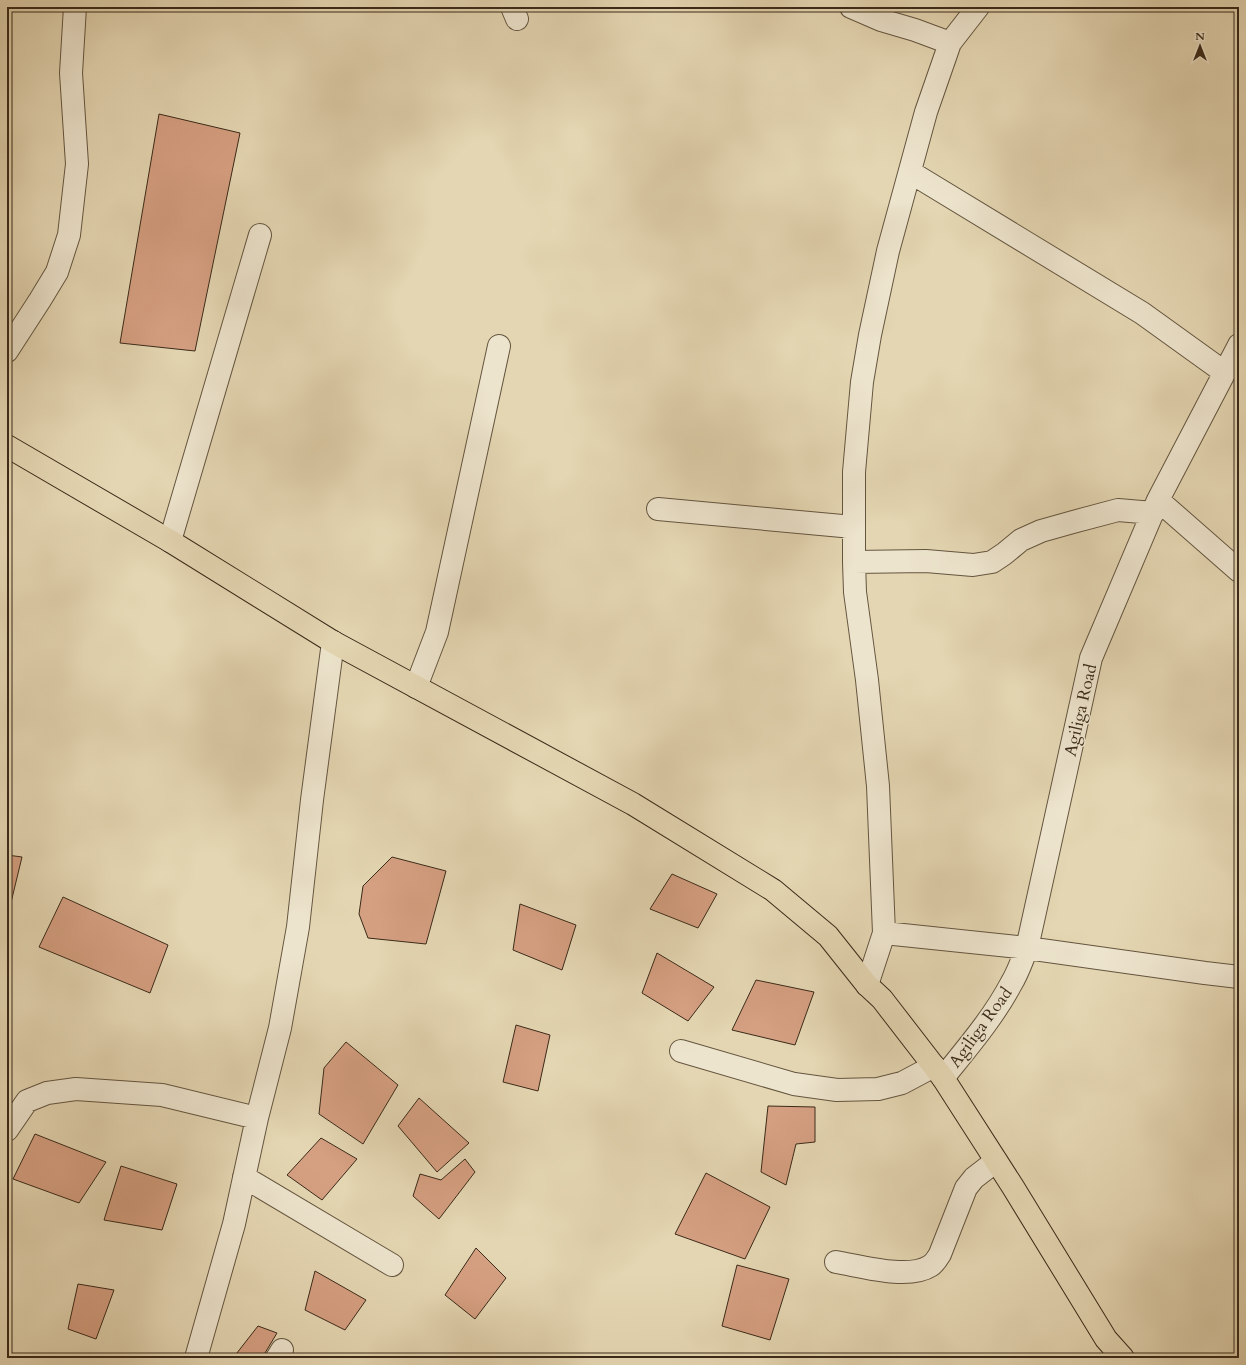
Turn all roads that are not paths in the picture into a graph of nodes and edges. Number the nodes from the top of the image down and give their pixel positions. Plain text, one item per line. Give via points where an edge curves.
1 (75, 7) edge
2 (851, 7) edge
3 (978, 7) edge
4 (950, 43) junction
5 (910, 172) junction
6 (260, 235) dead end
7 (499, 346) dead end
8 (1239, 346) edge
9 (7, 351) edge
10 (1224, 372) junction
11 (7, 446) edge
12 (1155, 507) junction
13 (658, 509) dead end
14 (853, 527) junction
15 (170, 541) junction
16 (854, 562) junction
17 (1239, 570) edge
18 (333, 642) junction
19 (416, 686) junction
20 (884, 933) junction
21 (1027, 948) junction
22 (1239, 977) edge
23 (867, 985) junction
24 (681, 1051) dead end
25 (938, 1072) junction
26 (257, 1118) junction
27 (7, 1130) edge
28 (996, 1161) junction
29 (244, 1177) junction
30 (836, 1262) dead end
31 (392, 1265) dead end
32 (196, 1358) edge
33 (1123, 1358) edge

1 - 9 street via 71,73 77,164 69,235 56,272
2 - 4 street
3 - 4 street
4 - 5 street via 926,112
5 - 10 street via 1142,313
5 - 14 street via 888,250 862,382 854,472
6 - 15 street
7 - 19 street via 437,632
8 - 10 street, Agiliga Road
10 - 12 street, Agiliga Road
11 - 15 main road
12 - 16 street via 1118,510 1041,531 1021,540 992,562 973,565 926,561
12 - 17 street
12 - 21 street, Agiliga Road via 1091,658
13 - 14 street
14 - 16 street
15 - 18 main road
16 - 20 street via 855,592 878,786
18 - 19 main road
18 - 26 street via 298,927 280,1028
19 - 23 main road via 632,804 774,890 828,936
20 - 21 street
20 - 23 street
21 - 22 street
21 - 25 street, Agiliga Road via 1001,1003 985,1026
23 - 25 main road via 882,999
24 - 25 street via 794,1084 837,1090 878,1089
25 - 28 main road
26 - 27 street via 162,1095 76,1089 47,1093 27,1102
26 - 29 street
28 - 30 street via 974,1178 966,1188 940,1254 930,1266 919,1270 891,1272
28 - 33 main road via 1106,1339
29 - 31 street
29 - 32 street via 234,1224

